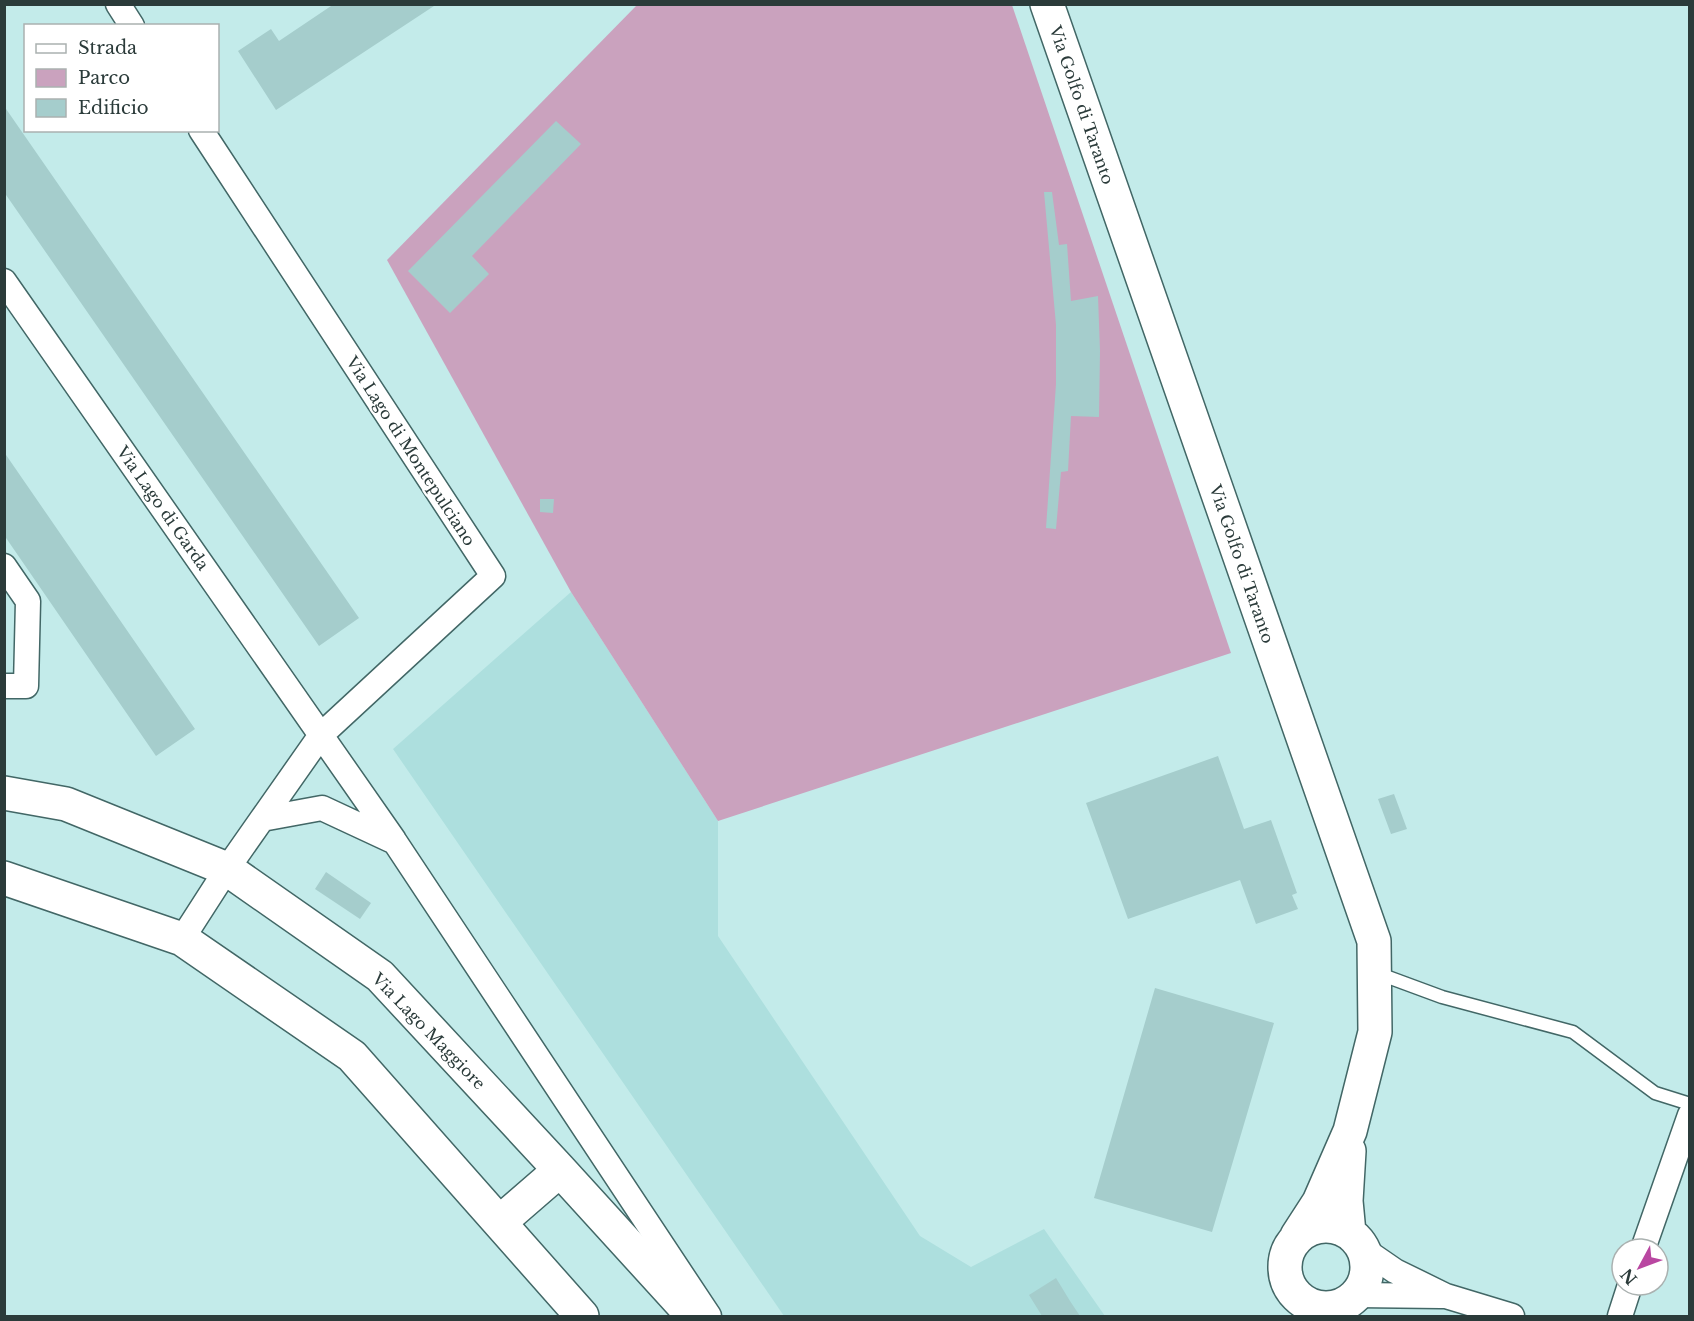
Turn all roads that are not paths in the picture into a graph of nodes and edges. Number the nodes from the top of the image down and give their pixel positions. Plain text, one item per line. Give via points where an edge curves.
1 (118, 4) edge
2 (1047, 4) edge
3 (131, 24) edge
4 (202, 132) edge
5 (4, 280) edge
6 (4, 566) edge
7 (4, 686) edge
8 (321, 735) junction
9 (4, 793) edge
10 (262, 819) junction
11 (395, 842) junction
12 (227, 869) junction
13 (4, 878) edge
14 (182, 939) junction
15 (1375, 972) junction
16 (1689, 1104) edge
17 (1689, 1115) edge
18 (1350, 1131) junction
19 (560, 1170) junction
20 (500, 1222) junction
21 (1297, 1236) junction
22 (1647, 1237) edge
23 (1356, 1241) junction
24 (1286, 1280) junction
25 (1446, 1296) junction
26 (1626, 1297) edge
27 (1340, 1306) edge
28 (582, 1317) edge
29 (693, 1317) edge
30 (709, 1317) edge
31 (1281, 1317) edge
32 (1512, 1317) edge
33 (1620, 1317) edge

1 - 3 street
2 - 15 street, Via Golfo di Taranto via 1374,941
4 - 8 street, Via Lago di Montepulciano via 493,576
5 - 8 street, Via Lago di Garda
6 - 7 street via 28,602 26,686
8 - 10 street
8 - 11 street, Via Lago di Garda
9 - 12 street, Via Lago Maggiore via 66,804
10 - 11 street via 322,808
10 - 12 street
11 - 30 street, Via Lago di Garda
12 - 14 street
12 - 19 street, Via Lago Maggiore via 380,976
13 - 14 street
14 - 20 street via 351,1056
15 - 16 lane via 1442,997 1574,1032 1655,1093
15 - 18 street, Via Golfo di Taranto via 1375,1032
17 - 22 street
18 - 21 street, Via Golfo di Taranto via 1319,1202
18 - 23 street, Via Golfo di Taranto via 1346,1201
19 - 20 street
19 - 29 street, Via Lago Maggiore
20 - 28 street
21 - 23 street via 1309,1229 1336,1227
21 - 24 street via 1285,1256
23 - 25 street via 1395,1271
23 - 27 street via 1367,1261 1367,1273 1363,1285
24 - 27 street via 1291,1291 1305,1303 1323,1309
24 - 31 street
25 - 27 street
25 - 32 street
26 - 33 street

